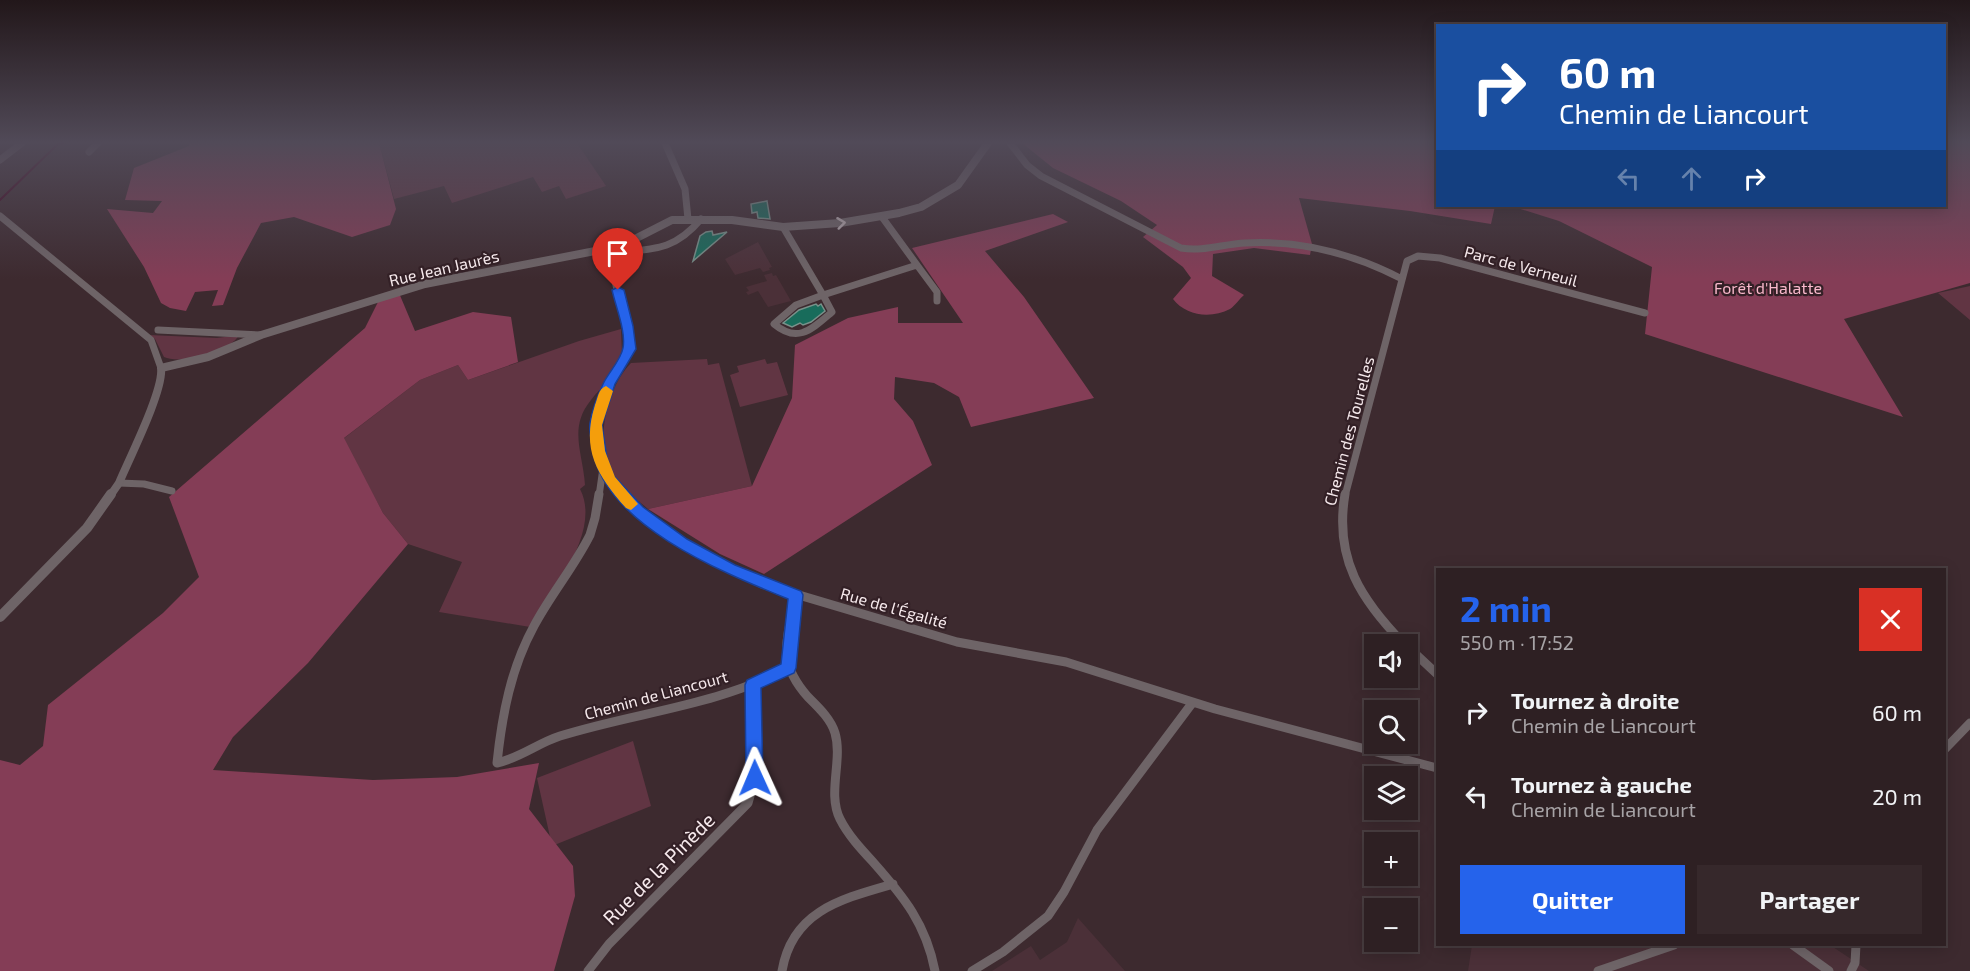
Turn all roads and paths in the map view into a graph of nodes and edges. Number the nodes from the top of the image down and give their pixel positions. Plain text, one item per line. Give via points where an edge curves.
1 (685, 188) edge
2 (954, 188) edge
3 (1065, 188) edge
4 (0, 216) edge
5 (882, 217) junction
6 (688, 219) junction
7 (701, 219) junction
8 (783, 227) junction
9 (621, 249) junction
10 (917, 265) junction
11 (1402, 279) junction
12 (824, 295) junction
13 (937, 301) dead end
14 (1645, 313) dead end
15 (158, 330) dead end
16 (261, 335) junction
17 (161, 368) junction
18 (603, 468) junction
19 (119, 483) junction
20 (172, 491) dead end
21 (796, 595) junction
22 (0, 617) edge
23 (1395, 634) edge
24 (1418, 657) edge
25 (788, 668) junction
26 (1436, 673) edge
27 (753, 685) junction
28 (1193, 702) junction
29 (1970, 723) edge
30 (1946, 748) edge
31 (1436, 768) edge
32 (893, 884) junction
33 (1671, 946) edge
34 (1794, 946) edge
35 (1856, 946) edge
36 (588, 971) edge
37 (782, 971) edge
38 (935, 971) edge
39 (972, 971) edge
40 (1598, 971) edge
41 (1829, 971) edge
42 (1851, 971) edge

1 - 6 street via 690,205
2 - 5 street, Rue Jean Jaurès via 921,207
3 - 11 street via 1187,249 1280,243 1348,257
4 - 17 street via 151,340
8 -> 5 street, Rue Jean Jaurès
5 - 10 street
6 - 7 street, Rue Jean Jaurès
6 - 9 street, Rue Jean Jaurès via 663,223
7 - 8 street, Rue Jean Jaurès via 756,221
7 - 9 street via 673,245
8 - 12 street
9 - 16 street, Rue Jean Jaurès via 575,253 425,284
9 - 18 street, Rue de l'Égalité via 615,277 630,349 609,384 597,417
10 - 12 street
10 - 13 street via 937,292
11 - 14 street, Parc de Verneuil via 1407,261 1418,256 1433,257
11 - 23 street, Chemin des Tourelles via 1341,528 1345,555 1359,590
12 - 12 street via 832,312 820,322 795,335 774,324 778,317 812,296
15 - 16 street
16 - 17 street, Rue Jean Jaurès via 208,357
17 - 19 street via 155,396
18 - 21 street, Rue de l'Égalité via 621,494 670,536 725,567
18 - 27 street, Chemin de Liancourt via 590,536 533,627 507,696 496,763 513,760 557,737
19 - 20 street
19 - 22 street via 87,528
21 - 25 street
21 - 28 street, Rue de l'Égalité via 957,642 1066,662
24 - 26 street, Chemin des Tourelles
25 - 27 street, Chemin de Liancourt
25 - 32 street via 833,729 839,817
27 - 36 street, Rue de la Pinède via 755,778 748,803
28 - 31 street, Rue de l'Égalité
28 - 39 street via 1096,830 1048,916
29 - 30 street
32 - 37 street via 846,898 810,918 788,946
32 - 38 street via 926,932
33 - 40 street
34 - 41 street
35 - 42 street

